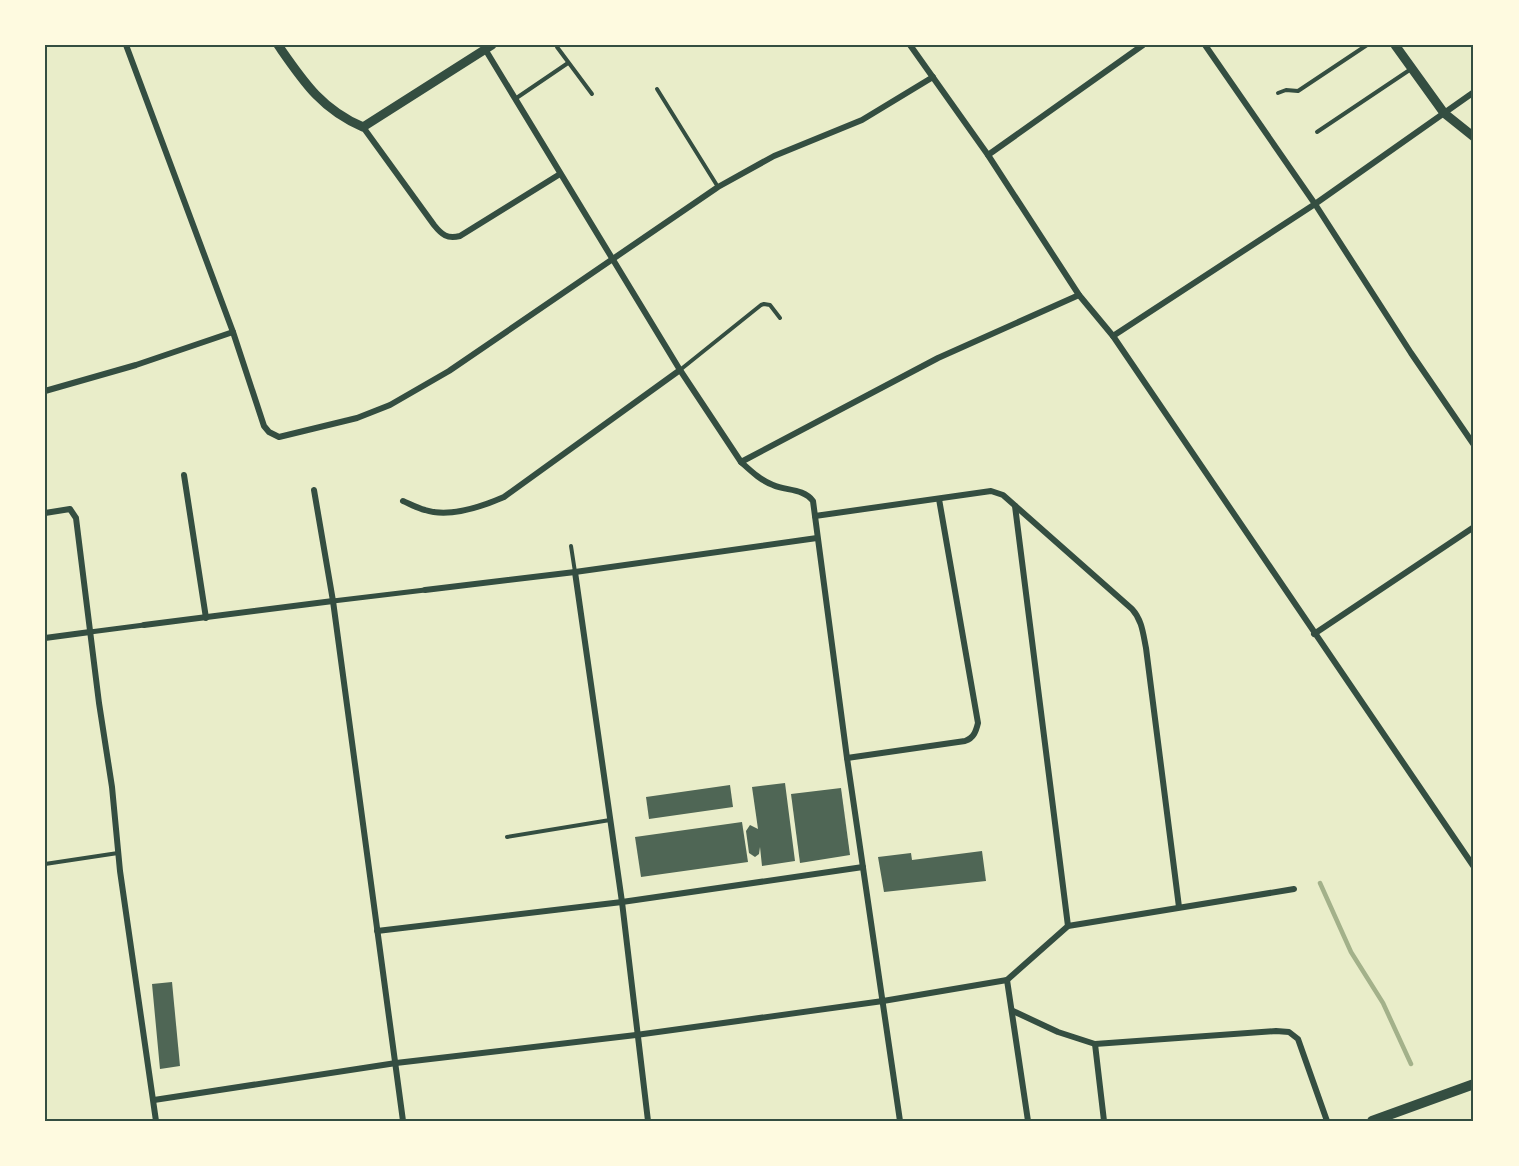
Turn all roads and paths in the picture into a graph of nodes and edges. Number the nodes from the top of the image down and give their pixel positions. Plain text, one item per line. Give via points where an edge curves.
1 (126, 45) edge
2 (278, 45) edge
3 (911, 45) edge
4 (1143, 45) edge
5 (1205, 45) edge
6 (1367, 45) edge
7 (1395, 45) edge
8 (488, 47) edge
9 (557, 47) dead end
10 (568, 63) junction
11 (1412, 68) junction
12 (933, 77) junction
13 (657, 89) dead end
14 (1278, 93) dead end
15 (1474, 93) edge
16 (592, 94) dead end
17 (515, 99) junction
18 (1444, 112) junction
19 (363, 128) junction
20 (1317, 132) dead end
21 (1474, 137) edge
22 (988, 155) junction
23 (560, 174) junction
24 (718, 187) junction
25 (1316, 204) junction
26 (612, 258) junction
27 (1079, 295) junction
28 (780, 318) dead end
29 (233, 332) junction
30 (1113, 336) junction
31 (680, 369) junction
32 (45, 391) edge
33 (1474, 445) edge
34 (741, 462) junction
35 (184, 475) dead end
36 (315, 490) dead end
37 (939, 499) junction
38 (403, 501) dead end
39 (1014, 506) junction
40 (45, 513) edge
41 (815, 516) junction
42 (1474, 527) edge
43 (817, 538) junction
44 (571, 546) dead end
45 (575, 572) junction
46 (425, 590) joint
47 (333, 601) junction
48 (206, 618) junction
49 (144, 625) joint
50 (90, 632) junction
51 (1314, 634) junction
52 (45, 638) edge
53 (847, 758) junction
54 (610, 820) junction
55 (507, 837) dead end
56 (118, 853) junction
57 (45, 864) edge
58 (863, 867) junction
59 (1474, 867) edge
60 (1293, 889) dead end
61 (622, 902) junction
62 (1179, 906) junction
63 (1068, 926) junction
64 (377, 931) junction
65 (1007, 980) junction
66 (883, 1001) junction
67 (1013, 1011) junction
68 (636, 1035) junction
69 (1095, 1044) junction
70 (396, 1063) junction
71 (1474, 1084) edge
72 (154, 1100) junction
73 (156, 1121) edge
74 (403, 1121) edge
75 (648, 1121) edge
76 (900, 1121) edge
77 (1028, 1121) edge
78 (1104, 1121) edge
79 (1327, 1121) edge
80 (1372, 1121) edge

1 - 29 street
2 - 19 street via 329,109
3 - 12 street
4 - 22 street
5 - 25 street
6 - 14 lane via 1298,91
7 - 11 street
8 - 17 street
8 - 19 street
9 - 10 lane
10 - 16 lane
10 - 17 lane
11 - 18 street
11 - 20 lane
12 - 22 street
12 - 24 street via 862,120 774,156
13 - 24 lane
15 - 18 street
17 - 23 street
18 - 21 street
18 - 25 street
19 - 23 street via 434,225 451,238
22 - 27 street
23 - 26 street
24 - 26 street
25 - 30 street
25 - 33 street
26 - 29 street via 449,371 390,405 286,437 274,435 264,426
26 - 31 street
27 - 30 street
27 - 34 street via 938,358
28 - 31 lane via 770,305 764,304
29 - 32 street
30 - 51 street
31 - 34 street
31 - 38 street via 504,498 484,506 445,512 426,511
34 - 41 street via 775,486 808,495
35 - 48 street
36 - 47 street
37 - 39 street via 991,491 1003,495
37 - 41 street
37 - 53 street via 976,729 965,741
39 - 62 street via 1138,616 1146,648
39 - 63 street
40 - 50 street via 66,509 76,518
41 - 43 street
42 - 51 street
43 - 45 street
43 - 53 street
44 - 45 lane
45 - 46 street
45 - 54 street
46 - 47 street
47 - 48 street
47 - 64 street
48 - 49 street
49 - 50 street
50 - 52 street
50 - 56 street
51 - 59 street
53 - 58 street
54 - 55 lane
54 - 61 street
56 - 57 lane
56 - 72 street
58 - 61 street
58 - 66 street
60 - 62 street
61 - 64 street
61 - 68 street
62 - 63 street
63 - 65 street
64 - 70 street
65 - 66 street
65 - 67 street
66 - 68 street
66 - 76 street
67 - 69 street
67 - 77 street
68 - 70 street
68 - 75 street
69 - 78 street
69 - 79 street via 1289,1032 1298,1039
70 - 72 street
70 - 74 street
71 - 80 main road
72 - 73 street

